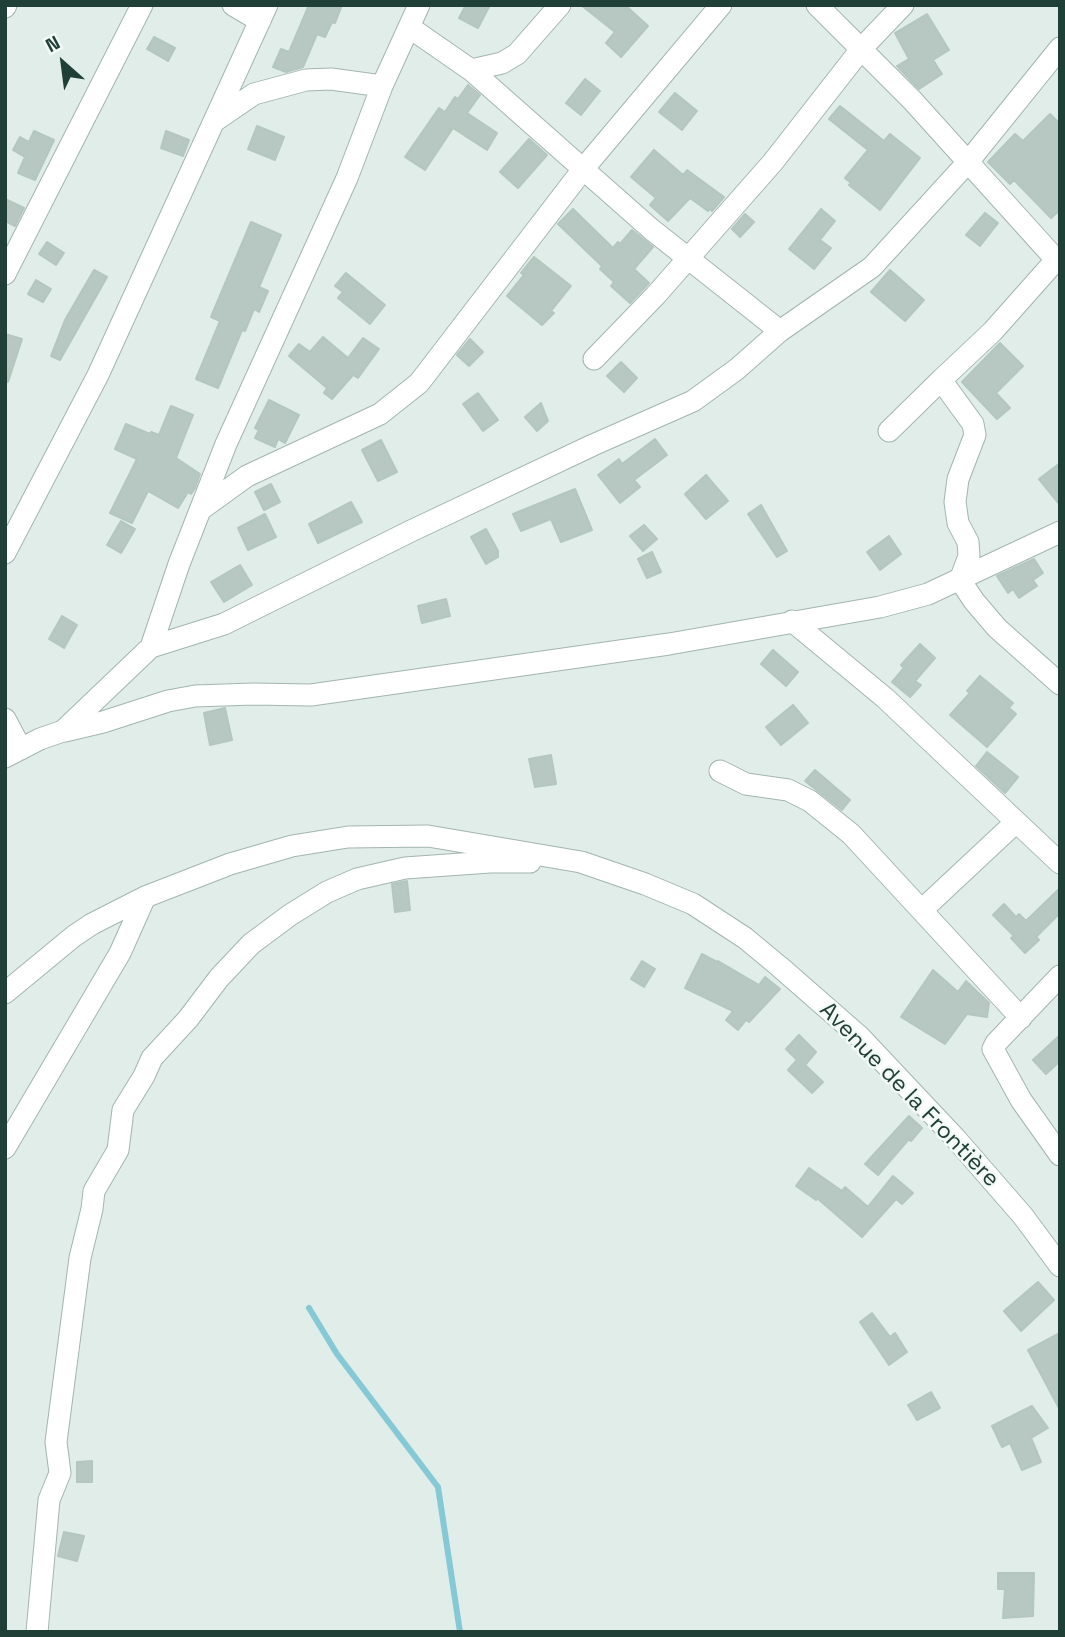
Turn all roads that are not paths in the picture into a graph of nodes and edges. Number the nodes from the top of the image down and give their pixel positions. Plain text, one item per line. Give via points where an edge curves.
1 (142, 5) edge
2 (233, 5) edge
3 (419, 5) edge
4 (560, 5) edge
5 (721, 5) edge
6 (817, 5) edge
7 (903, 5) edge
8 (264, 13) edge
9 (409, 27) junction
10 (862, 48) junction
11 (1060, 48) edge
12 (471, 70) junction
13 (382, 86) junction
14 (214, 121) junction
15 (968, 162) junction
16 (584, 168) junction
17 (687, 259) junction
18 (1058, 262) edge
19 (5, 274) edge
20 (780, 331) junction
21 (594, 359) dead end
22 (941, 380) junction
23 (889, 431) dead end
24 (200, 510) junction
25 (1060, 532) edge
26 (5, 553) edge
27 (960, 580) junction
28 (792, 621) junction
29 (151, 647) junction
30 (1060, 684) edge
31 (5, 719) edge
32 (63, 731) junction
33 (13, 753) edge
34 (720, 771) dead end
35 (1016, 822) junction
36 (581, 862) junction
37 (1060, 863) edge
38 (145, 897) junction
39 (923, 909) junction
40 (1060, 976) edge
41 (5, 993) edge
42 (1021, 1017) junction
43 (5, 1148) edge
44 (1060, 1155) edge
45 (1060, 1266) edge
46 (37, 1632) edge

1 - 19 street
2 - 8 street
3 - 9 street
4 - 12 street via 517,54 502,63
5 - 16 street
6 - 10 street
7 - 10 street
8 - 14 street
9 - 12 street
9 - 13 street
10 - 15 street
10 - 17 street via 773,162
11 - 15 street
12 - 16 street
13 - 14 street via 306,80 254,94
13 - 24 street via 347,178
14 - 26 street via 98,375
15 - 18 street
15 - 20 street via 872,267
16 - 17 street
16 - 24 street via 419,383 380,414 247,476
17 - 20 street
17 - 21 street
18 - 22 street
20 - 29 street via 693,401 411,531 224,624
22 - 23 street
22 - 27 street via 973,424 975,435 958,479 955,502 969,556
24 - 29 street
25 - 27 street
27 - 28 street via 904,602
27 - 30 street via 997,628
28 - 32 street via 669,644 311,695 195,696
28 - 35 street via 885,698
29 - 32 street
31 - 33 street
32 - 33 street
34 - 39 street via 746,784 788,790 810,802 851,834
35 - 37 street
35 - 39 street
36 - 38 street, Avenue de la Frontière via 428,836 348,837 292,846 230,864
36 - 45 street, Avenue de la Frontière via 693,904 780,967 860,1037 956,1139
36 - 46 street via 405,868 357,879 327,892 251,944 158,1049 123,1110 118,1150 94,1191 80,1258 56,1442 60,1473 49,1500
38 - 41 street, Avenue de la Frontière via 74,936
38 - 43 street via 120,953
39 - 42 street
40 - 42 street
42 - 44 street via 993,1049 1021,1100

